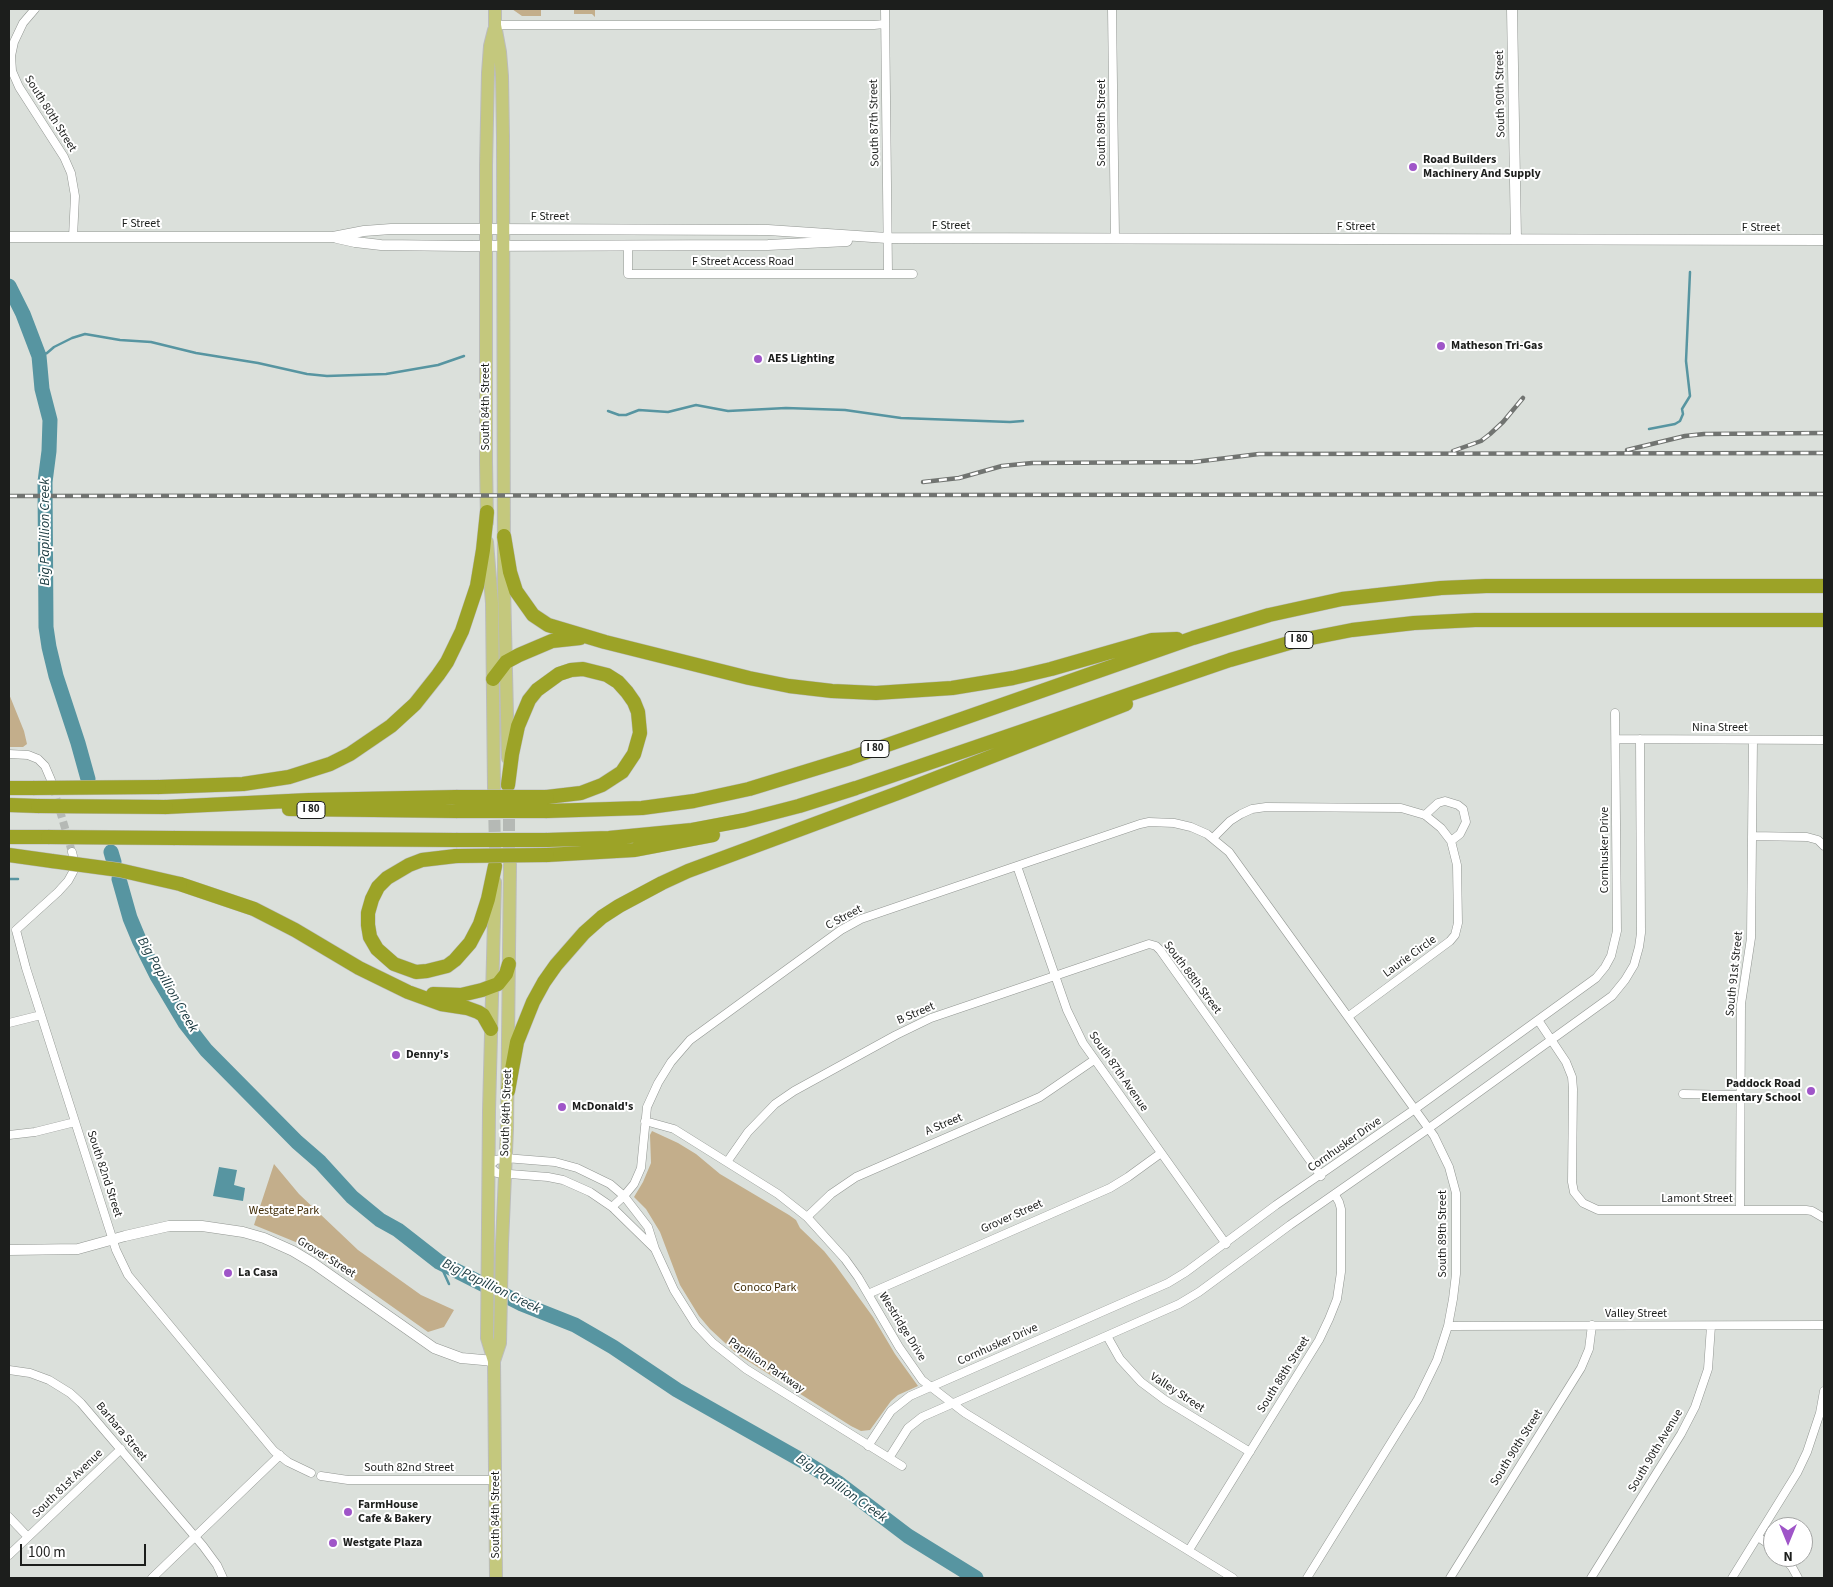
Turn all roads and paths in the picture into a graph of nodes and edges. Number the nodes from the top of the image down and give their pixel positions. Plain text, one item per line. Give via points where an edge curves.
1 (35, 9) edge
2 (495, 9) edge
3 (885, 9) edge
4 (1112, 9) edge
5 (1512, 9) edge
6 (884, 24) junction
7 (495, 25) junction
8 (486, 229) junction
9 (504, 229) junction
10 (9, 237) edge
11 (73, 237) junction
12 (334, 237) junction
13 (887, 238) junction
14 (1114, 238) junction
15 (1516, 240) junction
16 (1824, 240) edge
17 (504, 245) junction
18 (628, 245) junction
19 (486, 246) junction
20 (888, 273) junction
21 (913, 274) dead end
22 (487, 512) junction
23 (504, 536) junction
24 (1824, 586) edge
25 (1824, 620) edge
26 (1193, 638) junction
27 (605, 642) junction
28 (1276, 646) junction
29 (506, 662) junction
30 (493, 679) junction
31 (1615, 714) dead end
32 (1616, 739) junction
33 (1640, 739) junction
34 (1753, 740) junction
35 (1824, 740) edge
36 (9, 754) edge
37 (50, 778) tunnel mouth
38 (508, 787) joint
39 (9, 788) edge
40 (494, 789) tunnel mouth
41 (456, 804) junction
42 (9, 805) edge
43 (799, 806) junction
44 (1425, 815) junction
45 (1752, 836) junction
46 (9, 837) edge
47 (1213, 838) junction
48 (1450, 841) junction
49 (1824, 846) edge
50 (9, 855) edge
51 (510, 864) tunnel mouth
52 (495, 865) joint
53 (1017, 866) junction
54 (73, 872) dead end
55 (13, 930) edge
56 (1149, 944) joint
57 (509, 964) junction
58 (1055, 976) junction
59 (392, 983) junction
60 (492, 986) junction
61 (41, 1015) junction
62 (1348, 1016) junction
63 (1538, 1020) junction
64 (9, 1023) edge
65 (491, 1029) junction
66 (1552, 1040) junction
67 (1094, 1060) junction
68 (508, 1091) junction
69 (1683, 1094) dead end
70 (1740, 1095) junction
71 (1415, 1109) junction
72 (645, 1121) junction
73 (76, 1122) junction
74 (1429, 1128) junction
75 (9, 1136) edge
76 (1161, 1153) junction
77 (506, 1158) junction
78 (727, 1162) junction
79 (489, 1166) junction
80 (505, 1175) junction
81 (1321, 1176) junction
82 (1335, 1195) junction
83 (624, 1196) junction
84 (612, 1207) junction
85 (1740, 1210) junction
86 (807, 1217) junction
87 (1824, 1218) edge
88 (113, 1239) junction
89 (1226, 1244) junction
90 (655, 1249) junction
91 (9, 1250) edge
92 (868, 1294) junction
93 (1592, 1325) junction
94 (1824, 1325) edge
95 (1448, 1326) junction
96 (1711, 1326) junction
97 (1107, 1336) junction
98 (494, 1361) junction
99 (9, 1370) edge
100 (931, 1386) junction
101 (1824, 1391) edge
102 (952, 1403) junction
103 (868, 1446) junction
104 (120, 1449) junction
105 (1250, 1452) junction
106 (280, 1456) junction
107 (889, 1458) junction
108 (902, 1466) dead end
109 (311, 1473) dead end
110 (321, 1476) dead end
111 (496, 1480) junction
112 (9, 1517) edge
113 (1758, 1536) junction
114 (28, 1537) junction
115 (195, 1537) junction
116 (1763, 1540) edge
117 (1189, 1550) junction
118 (9, 1555) edge
119 (1791, 1567) edge
120 (152, 1578) edge
121 (223, 1578) edge
122 (496, 1578) edge
123 (1233, 1578) edge
124 (1307, 1578) edge
125 (1450, 1578) edge
126 (1591, 1578) edge
127 (1732, 1578) edge
128 (1798, 1578) edge

1 - 11 street, South 80th Street via 14,42 12,71 71,173 76,196
2 - 7 main road, South 84th Street
3 - 6 street, South 87th Street
4 - 14 street, South 89th Street
5 - 15 street, South 90th Street
6 - 7 street
6 - 13 street, South 87th Street
7 - 8 main road, South 84th Street via 488,73
7 - 9 main road, South 84th Street via 502,76
8 - 9 street, F Street
8 - 12 street, F Street via 391,229
8 - 19 main road, South 84th Street
9 - 13 street, F Street via 768,230
9 - 17 main road, South 84th Street
10 - 11 street, F Street
11 - 12 street, F Street
12 - 19 street, F Street via 381,245
13 - 14 street, F Street
13 - 18 street, F Street via 768,245
13 - 20 street
14 - 15 street, F Street
15 - 16 street, F Street
17 - 18 street, F Street
17 - 19 street, F Street
17 - 23 main road, South 84th Street
18 - 20 street, F Street Access Road via 628,274
19 - 22 main road, South 84th Street
20 - 21 street, F Street Access Road
22 - 30 main road, South 84th Street
22 - 39 highway, bridge via 477,586 462,631 447,662 415,704 391,726 350,754 289,777 243,784
23 - 27 highway via 513,583 533,615 557,629
23 - 29 main road, South 84th Street
24 - 26 highway, I 80 via 1441,588 1309,606
25 - 28 highway, I 80 via 1444,621 1352,630
26 - 27 highway via 1152,640 1051,669 978,684 876,693 767,682
26 - 41 highway, I 80, bridge via 850,758 749,789 642,808 547,811
27 - 29 highway via 577,638 552,641
28 - 43 highway, I 80
28 - 68 highway via 688,871 619,906 584,933 544,982 520,1033
29 - 30 highway
29 - 38 main road, South 84th Street
30 - 40 main road, South 84th Street
31 - 32 street, Cornhusker Drive
32 - 33 street, Nina Street
32 - 63 street, Cornhusker Drive via 1617,932 1614,950 1596,978
33 - 34 street, Nina Street
33 - 66 street via 1641,933 1637,957 1612,996
34 - 35 street, Nina Street
34 - 45 street, South 91st Street
36 - 37 street via 34,757 42,762
38 - 41 highway, bridge via 518,726 537,690 559,674 584,669 607,675 627,692 638,712 640,733 634,754 622,772 581,793
41 - 42 highway, I 80, bridge
43 - 46 highway, I 80, bridge via 728,824 609,838
43 - 52 highway, bridge via 695,840 634,850 422,860 387,878 378,887 368,913 370,937 377,949 394,964 416,972 447,966 470,943 480,924
44 - 47 street, Laurie Circle via 1394,808 1266,807 1241,814
44 - 48 street, Laurie Circle via 1441,828
44 - 48 street via 1438,803 1458,804 1466,822 1460,834
45 - 49 street via 1807,837
45 - 70 street, South 91st Street via 1751,938 1741,1004
47 - 53 street, C Street via 1182,824 1149,822
47 - 62 street, South 89th Street via 1229,852
48 - 62 street, Laurie Circle via 1458,874 1455,935
50 - 59 highway, bridge via 119,870 180,884 254,909
51 - 57 main road, South 84th Street
52 - 60 main road, South 84th Street
53 - 58 street, South 87th Avenue
53 - 72 street, C Street via 861,919 841,930 684,1046 658,1083 647,1107
54 - 55 street, South 82nd Street via 58,892
55 - 61 street, South 82nd Street
56 - 58 street, B Street
56 - 81 street, South 88th Street via 1160,950
57 - 60 highway via 502,980
57 - 68 main road, South 84th Street
58 - 67 street, South 87th Avenue via 1074,1027
58 - 78 street, B Street via 916,1024 794,1092 760,1118
59 - 60 highway via 448,996
59 - 65 highway via 423,998 478,1012
60 - 65 main road, South 84th Street
61 - 64 street
61 - 73 street, South 82nd Street
62 - 71 street, South 89th Street
63 - 66 street
63 - 71 street, Cornhusker Drive
65 - 79 main road, South 84th Street
66 - 74 street
66 - 85 street, Lamont Street via 1572,1077 1572,1182 1582,1203 1598,1210
67 - 76 street, South 87th Avenue
67 - 86 street, A Street via 1040,1097 856,1177 831,1194
68 - 77 main road, South 84th Street
69 - 70 street
70 - 85 street, South 91st Street
71 - 74 street, South 89th Street
71 - 81 street, Cornhusker Drive
72 - 78 street, Westridge Drive via 674,1129
72 - 83 street, C Street via 641,1168
73 - 75 street
73 - 88 street, South 82nd Street
74 - 82 street
74 - 95 street, South 89th Street via 1446,1158 1456,1192 1456,1274
76 - 89 street, South 87th Avenue
76 - 92 street, Grover Street via 1110,1188
77 - 79 street, Papillion Parkway
77 - 80 main road, South 84th Street
77 - 83 street, Papillion Parkway via 555,1162 577,1168 610,1184
78 - 86 street, Westridge Drive via 778,1194
79 - 80 street, Papillion Parkway
79 - 98 main road, South 84th Street via 487,1338
80 - 84 street, Papillion Parkway via 548,1176 563,1180 590,1192
80 - 98 main road, South 84th Street via 500,1343
81 - 89 street, Cornhusker Drive via 1276,1205
82 - 97 street via 1199,1292
82 - 105 street, South 88th Street via 1341,1209 1341,1272 1337,1299 1319,1340
83 - 84 street, C Street
83 - 90 street, Papillion Parkway via 648,1227
84 - 90 street, Papillion Parkway
85 - 87 street, Lamont Street via 1806,1210
86 - 92 street, Westridge Drive via 845,1259
88 - 91 street, Grover Street via 70,1250
88 - 98 street, Grover Street via 155,1228 184,1226 221,1228 264,1238 313,1263 434,1348 461,1358
88 - 106 street, South 82nd Street via 122,1265 134,1285
89 - 100 street, Cornhusker Drive via 1168,1283
90 - 103 street, Papillion Parkway via 682,1305 713,1343 746,1369
92 - 100 street, Westridge Drive via 909,1363
93 - 95 street, Valley Street
93 - 96 street, Valley Street
93 - 125 street, South 90th Street via 1589,1349 1581,1368
94 - 96 street, Valley Street
95 - 124 street, South 89th Street via 1437,1360 1418,1399
96 - 126 street, South 90th Avenue via 1708,1369 1695,1407
97 - 102 street
97 - 105 street, Valley Street via 1130,1372 1151,1391
98 - 111 main road, South 84th Street
99 - 104 street, Barbara Street via 39,1376 70,1393
100 - 102 street, Westridge Drive
100 - 103 street, Cornhusker Drive via 897,1406
101 - 113 street via 1820,1413 1797,1474
102 - 107 street via 912,1424
102 - 117 street, Westridge Drive
103 - 107 street, Papillion Parkway
104 - 114 street, South 81st Avenue
104 - 115 street, Barbara Street
105 - 117 street, South 88th Street
106 - 109 street, South 82nd Street
106 - 115 street
107 - 108 street, Papillion Parkway
110 - 111 street, South 82nd Street via 348,1480
111 - 122 main road, South 84th Street
112 - 114 street
113 - 116 street
113 - 127 street
114 - 118 street, South 81st Avenue
115 - 120 street
115 - 121 street, Barbara Street
117 - 123 street, Westridge Drive
119 - 128 street

